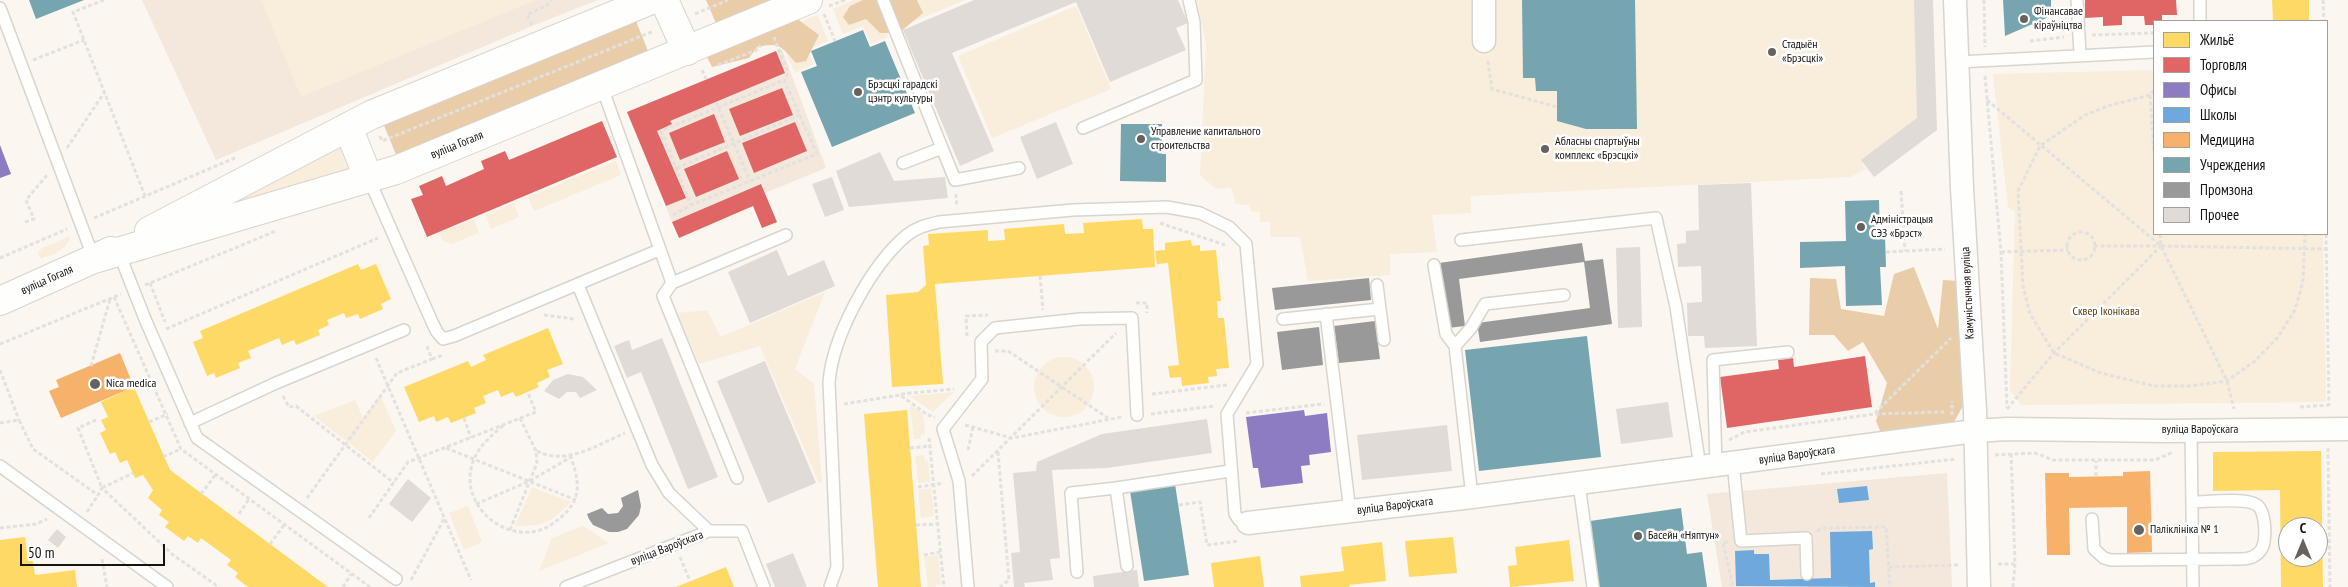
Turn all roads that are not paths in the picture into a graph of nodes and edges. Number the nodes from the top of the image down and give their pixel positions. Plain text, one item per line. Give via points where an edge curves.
1 (651, 0) edge
2 (664, 0) edge
3 (883, 0) edge
4 (1189, 0) edge
5 (1484, 0) edge
6 (1955, 0) edge
7 (2077, 0) edge
8 (2200, 0) edge
9 (815, 5) edge
10 (0, 8) edge
11 (2200, 20) edge
12 (1484, 41) road end
13 (2153, 52) edge
14 (2080, 54) junction
15 (695, 60) junction
16 (1958, 62) junction
17 (602, 86) junction
18 (348, 127) junction
19 (1083, 128) dead end
20 (942, 148) junction
21 (904, 163) dead end
22 (1019, 168) dead end
23 (368, 177) junction
24 (786, 235) dead end
25 (1461, 240) dead end
26 (659, 250) junction
27 (107, 256) junction
28 (1434, 265) dead end
29 (672, 283) junction
30 (578, 285) junction
31 (1376, 285) dead end
32 (1564, 295) dead end
33 (1, 297) edge
34 (1380, 309) junction
35 (1326, 314) junction
36 (1283, 319) dead end
37 (404, 330) dead end
38 (1384, 340) dead end
39 (1455, 346) junction
40 (1788, 352) dead end
41 (1137, 415) road end
42 (1975, 421) junction
43 (190, 423) junction
44 (2348, 429) edge
45 (2191, 430) junction
46 (1716, 461) junction
47 (0, 466) edge
48 (1230, 471) junction
49 (736, 478) dead end
50 (1579, 484) junction
51 (1116, 488) junction
52 (1472, 497) junction
53 (2192, 502) junction
54 (1350, 512) junction
55 (2092, 519) dead end
56 (1248, 523) joint
57 (709, 532) junction
58 (2193, 560) junction
59 (1127, 566) dead end
60 (1076, 572) dead end
61 (1808, 574) dead end
62 (396, 579) dead end
63 (167, 587) edge
64 (566, 587) edge
65 (764, 587) edge
66 (830, 587) edge
67 (968, 587) edge
68 (1592, 587) edge
69 (1979, 587) edge
70 (2193, 587) edge

1 - 18 main road, вуліца Гогаля
2 - 15 main road
3 - 20 lane
4 - 19 lane via 1194,22 1196,80
5 - 12 street
6 - 16 street, Камуністычная вуліца
7 - 14 lane
8 - 11 lane
9 - 15 main road, вуліца Гогаля
10 - 27 lane via 81,224
13 - 14 lane
14 - 16 lane
15 - 17 main road, вуліца Гогаля
16 - 42 street, Камуністычная вуліца
17 - 23 main road, вуліца Гогаля via 396,170
17 - 26 lane
18 - 23 main road
18 - 27 main road, вуліца Гогаля
20 - 21 lane
20 - 22 lane via 954,180
23 - 27 main road, вуліца Гогаля
23 - 30 lane via 432,322 443,339
24 - 29 lane
25 - 46 lane via 1656,218
26 - 29 lane
26 - 30 lane
27 - 33 main road, вуліца Гогаля
27 - 43 lane via 132,290
28 - 39 lane via 1446,334
29 - 49 lane via 663,296
30 - 57 lane via 652,465 669,493
31 - 34 lane
32 - 39 lane via 1485,304 1471,328
34 - 35 lane
34 - 38 lane
35 - 36 lane
35 - 54 lane
37 - 43 lane
39 - 52 lane
40 - 46 lane via 1713,360
41 - 67 lane via 1132,318 1080,319 995,328 981,342 982,379 943,429 959,481
42 - 45 street, вуліца Вароўскага via 2008,429
42 - 46 street, вуліца Вароўскага
42 - 69 street, Камуністычная вуліца
43 - 62 lane via 197,438
44 - 45 street, вуліца Вароўскага
45 - 53 lane
46 - 50 street, вуліца Вароўскага
46 - 61 lane via 1741,541 1806,538
47 - 63 lane
48 - 51 lane
48 - 56 lane via 1235,514 1239,520
48 - 66 lane via 1227,414 1257,364 1246,244 1229,227 1200,213 1167,207 1073,210 922,226 907,234 872,273 831,363 836,568
50 - 52 street, вуліца Вароўскага
50 - 68 lane
51 - 59 lane
51 - 60 lane via 1071,493
52 - 54 street, вуліца Вароўскага
53 - 58 lane
53 - 58 lane via 2247,502 2257,505 2263,520 2263,545 2252,557
54 - 56 street, вуліца Вароўскага
55 - 58 lane via 2094,548 2104,558 2120,561
57 - 64 lane, вуліца Вароўскага
57 - 65 lane, вуліца Вароўскага via 742,530
58 - 70 lane

